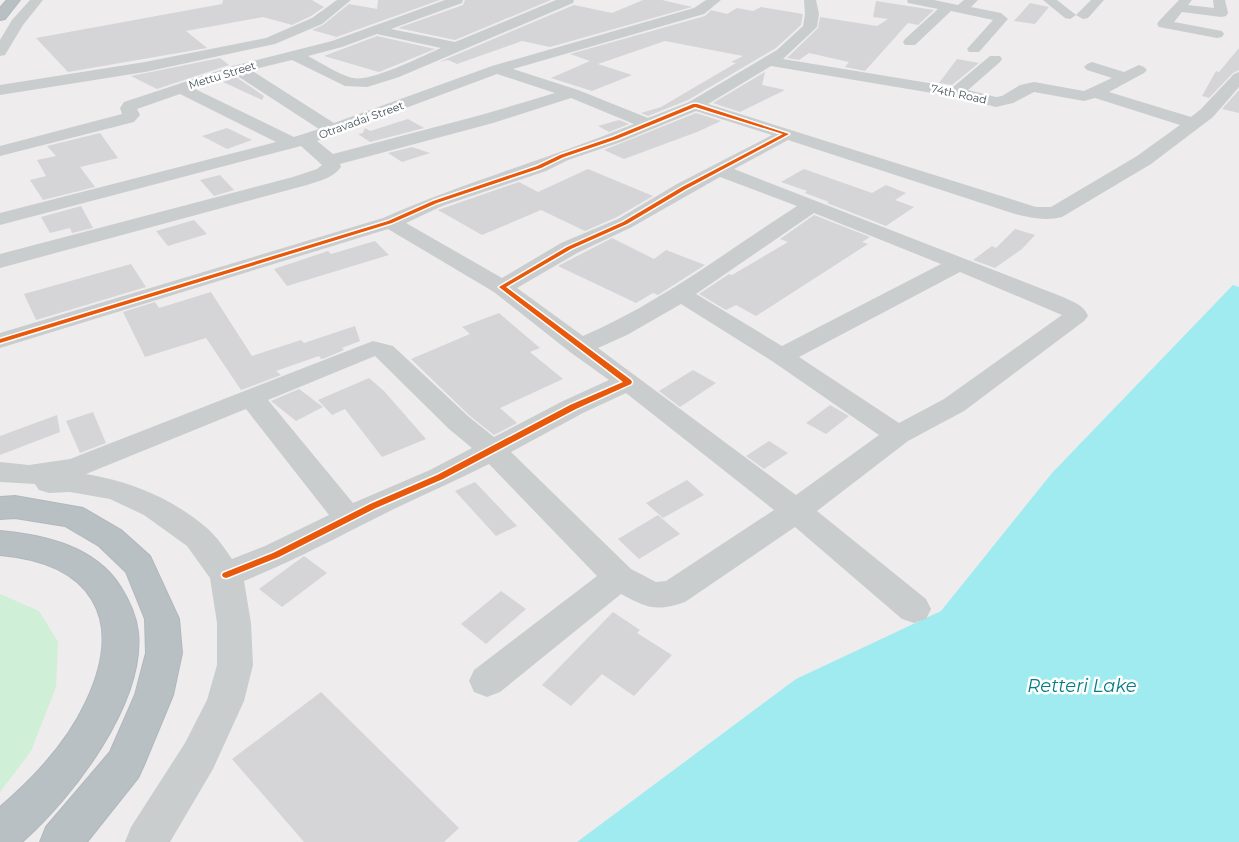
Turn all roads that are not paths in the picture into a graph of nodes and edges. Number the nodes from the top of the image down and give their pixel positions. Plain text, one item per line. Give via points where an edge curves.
1 (14, 0) edge
2 (37, 0) edge
3 (345, 0) edge
4 (457, 0) edge
5 (568, 0) edge
6 (715, 0) edge
7 (810, 0) edge
8 (913, 0) edge
9 (972, 0) edge
10 (1049, 0) edge
11 (1098, 0) edge
12 (1219, 0) edge
13 (1182, 4) edge
14 (954, 8) junction
15 (0, 16) edge
16 (378, 30) junction
17 (1217, 34) dead end
18 (910, 42) dead end
19 (456, 47) junction
20 (974, 49) dead end
21 (0, 52) edge
22 (292, 54) junction
23 (995, 59) dead end
24 (426, 61) junction
25 (769, 61) junction
26 (1092, 67) dead end
27 (238, 69) junction
28 (497, 69) junction
29 (1139, 70) dead end
30 (478, 76) junction
31 (1239, 77) edge
32 (1124, 78) junction
33 (180, 88) junction
34 (0, 90) edge
35 (956, 92) junction
36 (572, 93) junction
37 (1095, 93) junction
38 (1231, 94) edge
39 (695, 105) junction
40 (1193, 123) junction
41 (648, 124) junction
42 (331, 129) junction
43 (787, 134) junction
44 (298, 142) junction
45 (0, 151) edge
46 (330, 161) junction
47 (720, 170) junction
48 (812, 205) junction
49 (0, 219) edge
50 (390, 222) junction
51 (0, 261) edge
52 (958, 264) junction
53 (502, 287) junction
54 (681, 294) junction
55 (0, 341) edge
56 (579, 347) junction
57 (781, 356) junction
58 (628, 382) junction
59 (252, 397) junction
60 (898, 434) junction
61 (491, 449) junction
62 (0, 472) edge
63 (0, 484) edge
64 (0, 508) edge
65 (796, 511) junction
66 (348, 518) junction
67 (0, 544) edge
68 (226, 575) junction
69 (619, 578) junction
70 (914, 609) dead end
71 (487, 681) dead end
72 (0, 834) edge
73 (61, 842) edge
74 (146, 842) edge

1 - 15 highway
2 - 21 street via 17,23
3 - 34 street via 317,21 270,41 154,65
4 - 16 street, Mettu Street
5 - 19 street
6 - 28 street, Otravadai Street via 699,11
7 - 25 street via 810,27
8 - 14 street
9 - 14 street
10 - 11 street via 1077,15
12 - 13 street via 1221,13
13 - 17 street via 1164,24
14 - 18 street
14 - 20 street via 1001,19
16 - 19 street
16 - 22 street, Mettu Street
19 - 24 street
22 - 24 street via 356,84
22 - 27 street, Mettu Street
23 - 35 street
24 - 30 street
25 - 35 street, 74th Road
25 - 39 street
26 - 32 street
27 - 33 street, Mettu Street
27 - 42 street
28 - 30 street, Otravadai Street
28 - 36 street
29 - 32 street, 74th Road
30 - 42 street, Otravadai Street
31 - 38 street
32 - 37 street, 74th Road
33 - 44 street
33 - 45 street, Mettu Street via 129,106 132,114 128,118
35 - 37 street, 74th Road via 996,102 1034,86 1077,96
36 - 41 street
36 - 46 street
37 - 40 street
38 - 40 street
39 - 41 street
39 - 43 street
40 - 43 street via 1144,160 1055,212 1036,213
41 - 50 street via 539,167 435,202
42 - 44 street, Otravadai Street
43 - 47 street
44 - 46 street
44 - 49 street, Otravadai Street
46 - 51 street via 332,167 324,173 300,181
47 - 48 street
47 - 53 street via 625,223 569,248
48 - 52 street
48 - 54 street
50 - 53 street
50 - 55 street
52 - 57 street
52 - 60 street via 1068,307 1076,316 954,405
53 - 56 street
54 - 56 street via 618,330
54 - 57 street
56 - 58 street
57 - 60 street
58 - 61 street
58 - 65 street
59 - 61 street via 373,348 384,351 459,424
59 - 62 street via 78,467 24,475
59 - 66 street
60 - 65 street
61 - 66 street via 440,477
61 - 69 street
63 - 68 street via 70,482 116,490 155,507 198,538
64 - 73 highway via 15,507 72,516 110,538 139,565 162,619 164,653 154,696 124,765
65 - 69 street via 673,593 652,596
65 - 70 street
66 - 68 street via 276,555
67 - 72 highway via 41,548 80,566 109,594 117,610 122,637 118,665 107,698 74,757 54,783
68 - 74 street via 234,623 235,665 225,701 200,756
69 - 71 street

